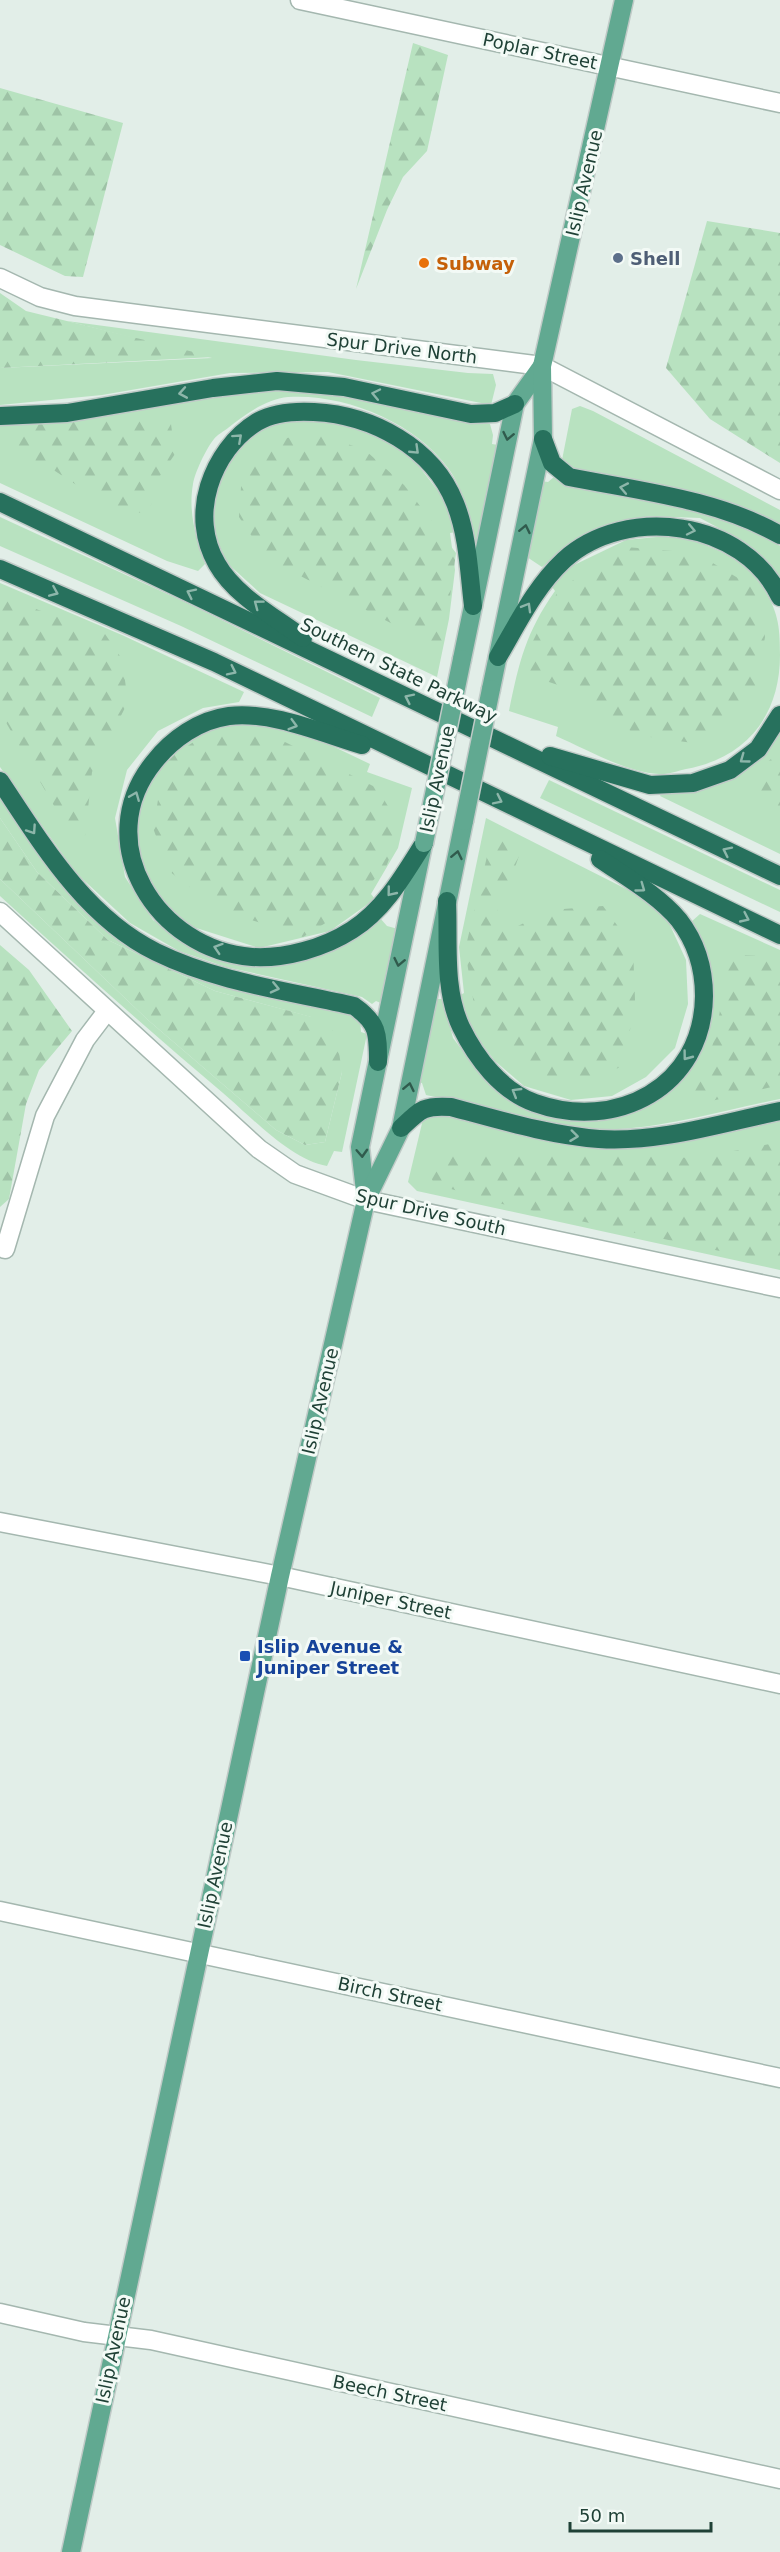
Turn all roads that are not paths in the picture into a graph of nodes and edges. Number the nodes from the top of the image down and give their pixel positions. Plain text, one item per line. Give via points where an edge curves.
1 (300, 0) edge
2 (624, 0) edge
3 (610, 66) junction
4 (780, 103) edge
5 (0, 278) edge
6 (542, 366) junction
7 (515, 404) junction
8 (0, 416) edge
9 (543, 439) junction
10 (780, 490) edge
11 (0, 502) edge
12 (780, 535) edge
13 (0, 569) edge
14 (780, 597) edge
15 (473, 606) junction
16 (498, 657) junction
17 (338, 664) junction
18 (780, 715) edge
19 (500, 742) junction
20 (407, 757) junction
21 (0, 781) edge
22 (559, 830) junction
23 (424, 843) junction
24 (780, 876) edge
25 (447, 901) junction
26 (0, 912) edge
27 (780, 935) edge
28 (107, 1011) junction
29 (378, 1062) junction
30 (780, 1111) edge
31 (400, 1128) junction
32 (366, 1200) junction
33 (5, 1249) dead end
34 (780, 1288) edge
35 (0, 1522) edge
36 (279, 1576) junction
37 (780, 1684) edge
38 (0, 1911) edge
39 (198, 1953) junction
40 (780, 2078) edge
41 (0, 2313) edge
42 (116, 2335) junction
43 (780, 2479) edge
44 (71, 2552) edge

1 - 3 street, Poplar Street
2 - 3 main road, Islip Avenue
3 - 4 street, Poplar Street
3 - 6 main road, Islip Avenue
5 - 6 street, Spur Drive North via 40,297 75,306
6 - 7 main road, Islip Avenue
6 - 9 main road, Islip Avenue
6 - 10 street, Spur Drive North
7 -> 8 highway via 495,413 471,414 344,387 277,381 67,413
7 -> 15 main road, Islip Avenue
12 -> 9 highway via 702,504 569,477 552,463
16 -> 9 main road, Islip Avenue
17 -> 11 highway, Southern State Parkway
13 -> 20 highway via 214,662
16 -> 14 highway via 541,584 566,558 598,538 631,530 671,526 710,534 746,554 773,583
17 -> 15 highway via 241,592 218,565 206,535 203,504 214,471 232,443 258,421 291,411 329,413 368,421 406,442 435,470 455,502
15 - 23 main road, Islip Avenue, bridge
25 -> 16 main road, Islip Avenue, bridge
19 -> 17 highway, Southern State Parkway
18 -> 19 highway via 758,749 730,770 693,783 650,784
24 -> 19 highway, Southern State Parkway
20 -> 22 highway
23 -> 20 highway via 380,907 353,930 324,945 289,954 252,957 216,948 184,933 154,906 136,875 127,837 132,802 146,771 168,744 195,727 229,716 265,717
21 -> 29 highway via 73,884 112,923 154,951 208,973 354,1005 368,1016 378,1032
22 -> 25 highway via 649,893 679,920 696,947 704,982 703,1016 693,1049 670,1078 644,1100 608,1111 569,1112 534,1102 503,1084 479,1059 460,1025 450,991
22 -> 27 highway
23 -> 29 main road, Islip Avenue
31 -> 25 main road, Islip Avenue
26 - 28 street, Spur Drive South
28 - 32 street, Spur Drive South via 259,1149 295,1174
28 - 33 street via 85,1040 45,1116
29 -> 32 main road, Islip Avenue via 360,1147
31 -> 30 highway via 421,1109 435,1106 549,1133 601,1139 658,1136
31 - 32 main road, Islip Avenue
32 - 34 street, Spur Drive South
32 - 36 main road, Islip Avenue
35 - 36 street, Juniper Street
36 - 37 street, Juniper Street
36 - 39 main road, Islip Avenue
38 - 39 street, Birch Street
39 - 40 street, Birch Street
39 - 42 main road, Islip Avenue
41 - 42 street, Beech Street via 84,2332
42 - 43 street, Beech Street
42 - 44 main road, Islip Avenue

